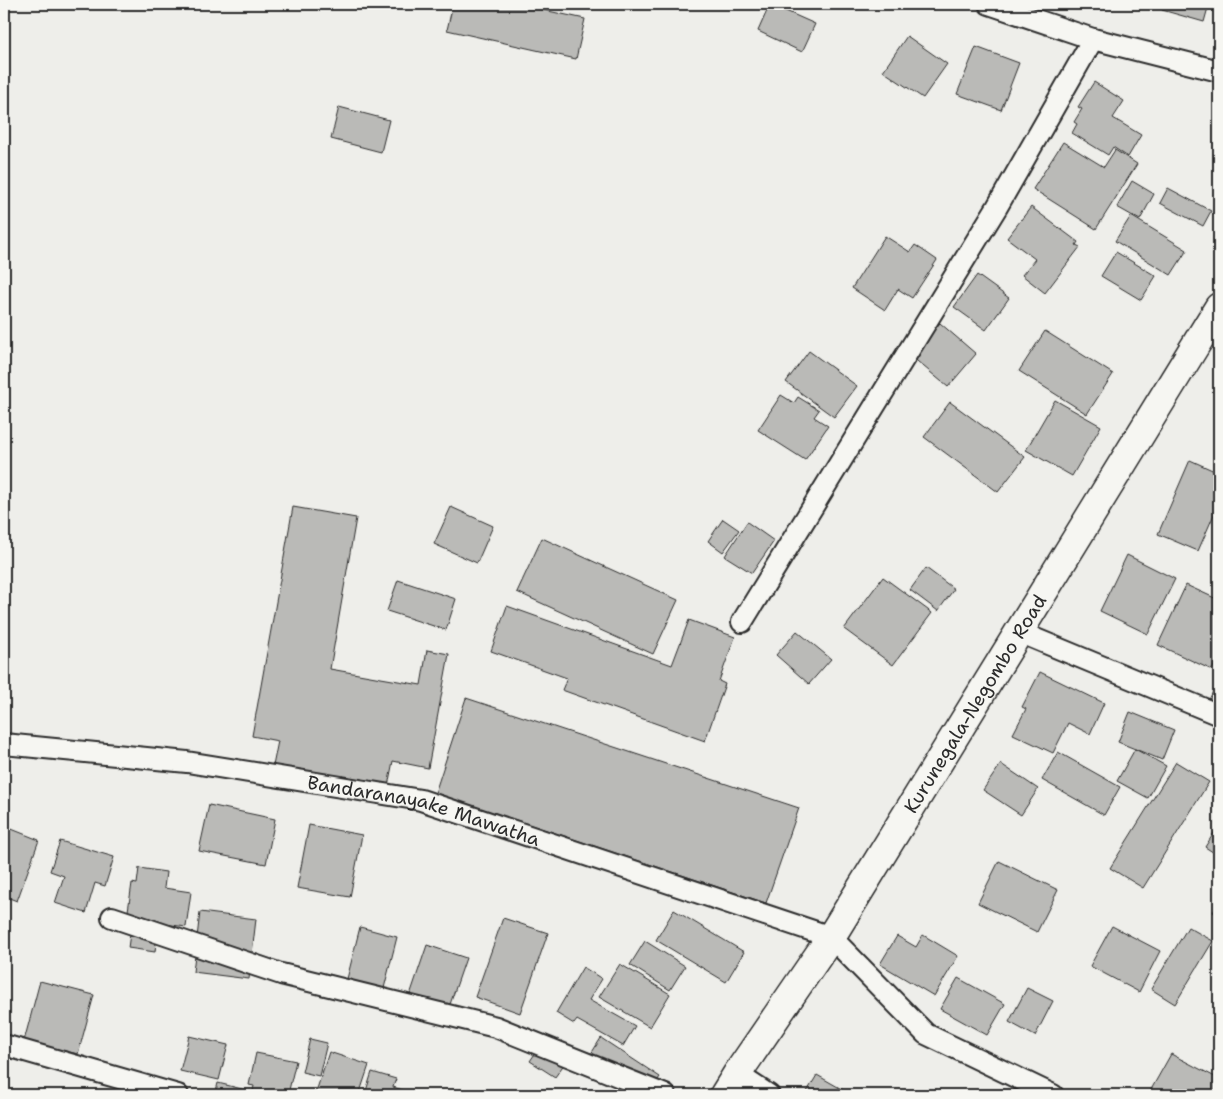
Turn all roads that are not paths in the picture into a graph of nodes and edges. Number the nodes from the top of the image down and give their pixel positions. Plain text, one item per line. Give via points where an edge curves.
1 (989, 4) edge
2 (1093, 39) junction
3 (1219, 71) edge
4 (1219, 306) edge
5 (742, 622) dead end
6 (1019, 632) junction
7 (1219, 715) edge
8 (4, 744) edge
9 (112, 917) dead end
10 (831, 937) junction
11 (4, 1045) edge
12 (730, 1084) edge
13 (178, 1095) edge
14 (665, 1095) edge
15 (769, 1095) edge
16 (1053, 1095) edge

1 - 2 street
2 - 3 street
2 - 5 street via 996,207
4 - 6 main road, Kurunegala-Negombo Road
6 - 7 street
6 - 10 main road, Kurunegala-Negombo Road
8 - 10 street, Bandaranayake Mawatha via 187,762 421,800
9 - 14 street via 281,974 496,1027
10 - 12 main road, Kurunegala-Negombo Road
10 - 16 street via 926,1034
11 - 13 street
12 - 15 street

